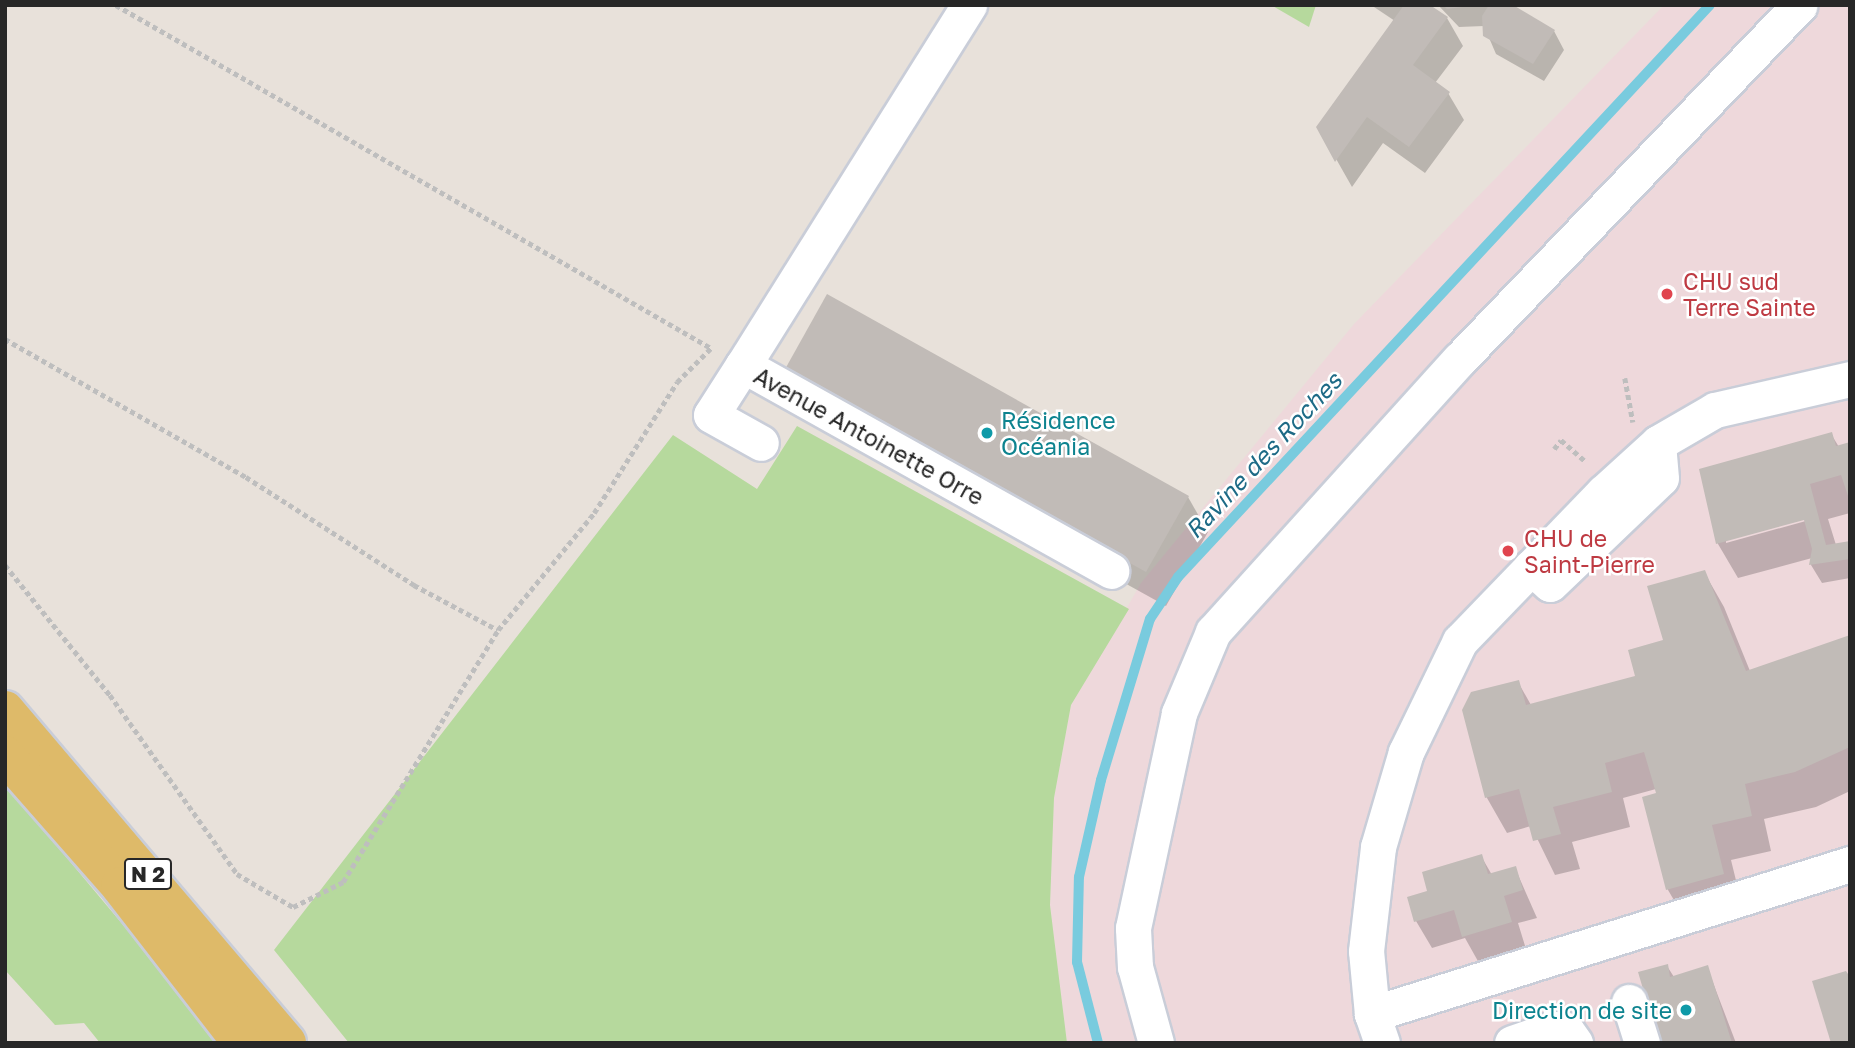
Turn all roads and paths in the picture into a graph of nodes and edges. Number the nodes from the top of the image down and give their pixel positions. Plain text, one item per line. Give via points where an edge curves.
1 (117, 5) edge
2 (969, 5) edge
3 (1799, 5) edge
4 (5, 339) edge
5 (711, 348) junction
6 (743, 365) junction
7 (1850, 379) edge
8 (761, 443) dead end
9 (1554, 449) dead end
10 (1591, 466) dead end
11 (5, 565) edge
12 (1111, 571) dead end
13 (498, 630) junction
14 (5, 710) edge
15 (5, 755) edge
16 (1850, 864) edge
17 (1629, 1002) dead end
18 (1377, 1028) edge
19 (242, 1043) edge
20 (287, 1043) edge
21 (1156, 1043) edge
22 (1512, 1043) edge
23 (1575, 1043) edge
24 (1642, 1043) edge

1 - 5 path
2 - 6 street, Avenue Antoinette Orre
3 - 21 street via 1459,360 1213,632 1179,713 1133,929 1135,967
4 - 13 path via 246,477 414,585
5 - 6 path
5 - 13 path via 677,382 594,513
6 - 8 street via 711,415
6 - 12 street, Avenue Antoinette Orre
7 - 18 street via 1715,410 1658,443 1460,641 1406,752 1378,847 1366,951
9 - 10 path via 1561,440
11 - 13 path via 110,695 237,874 293,907 343,882
14 - 20 main road, N 2
15 - 19 main road, N 2 via 120,886
16 - 18 street
17 - 24 street
22 - 23 street via 1553,1029 1566,1030

